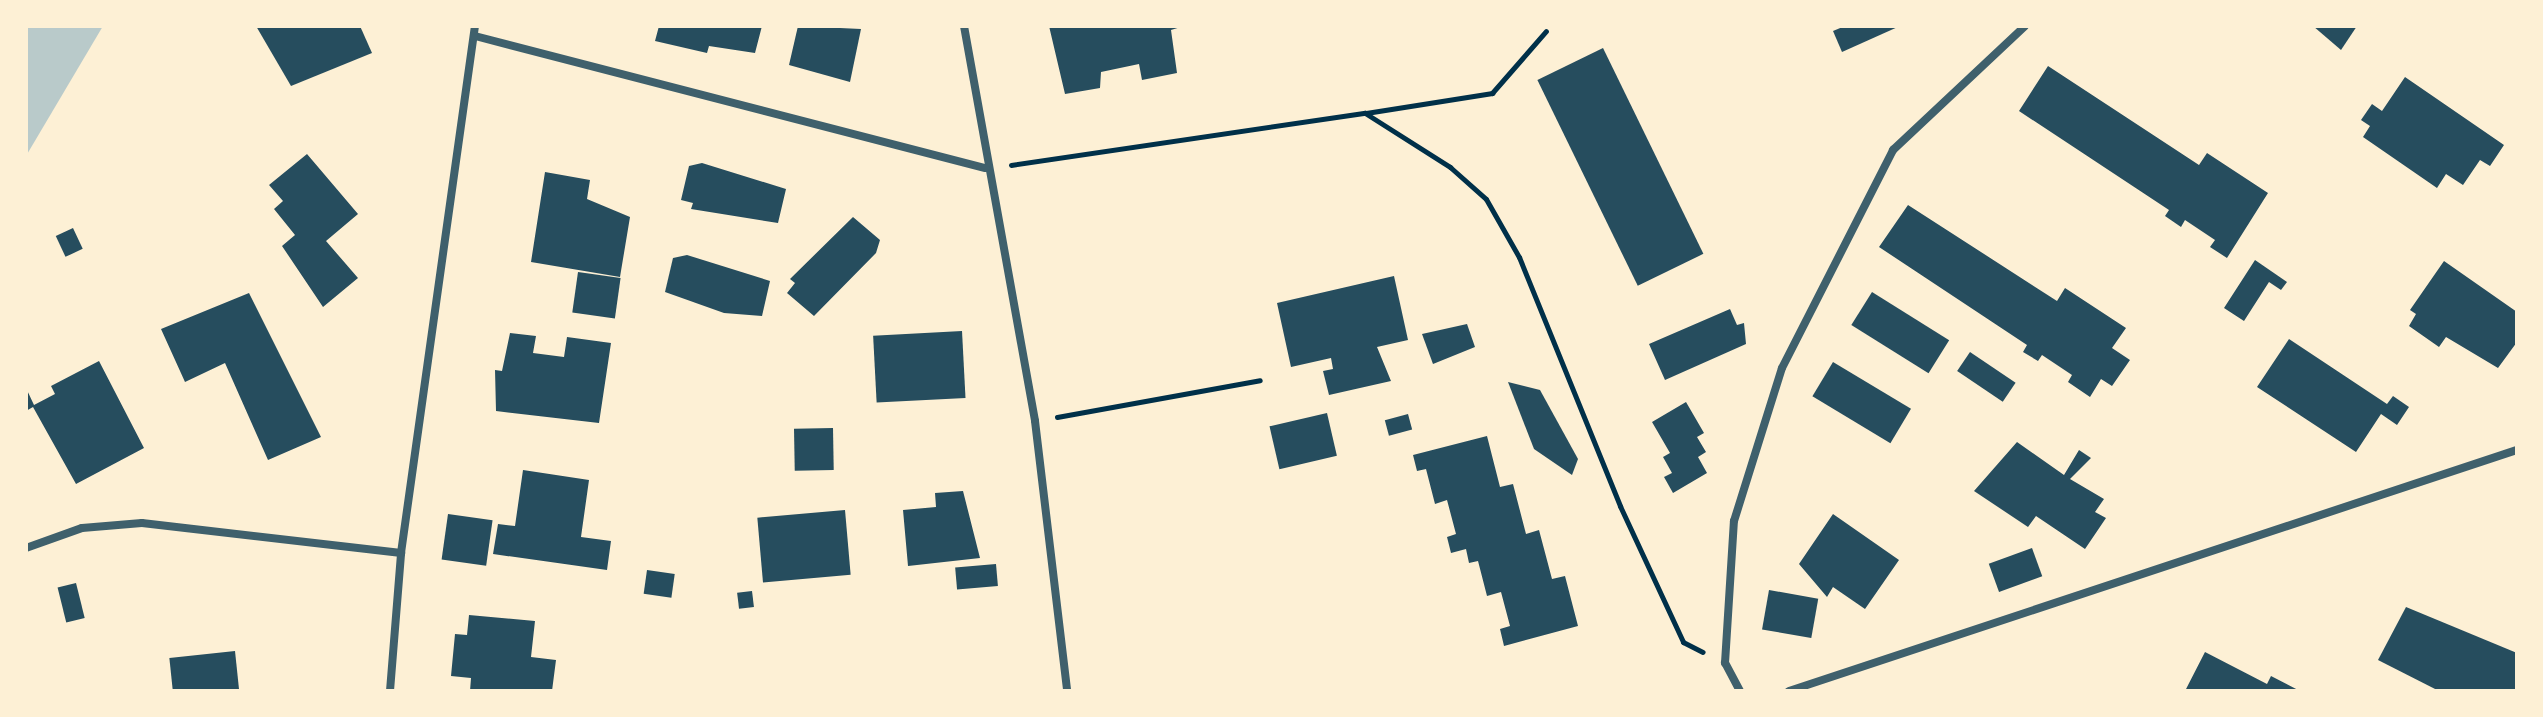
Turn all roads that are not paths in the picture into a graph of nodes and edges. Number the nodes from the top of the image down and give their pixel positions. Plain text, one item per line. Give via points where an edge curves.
1 (475, 26) edge
2 (964, 26) edge
3 (2025, 26) edge
4 (475, 36) junction
5 (985, 168) junction
6 (2517, 450) edge
7 (26, 548) edge
8 (401, 553) junction
9 (390, 691) edge
10 (1067, 691) edge
11 (1740, 691) edge
12 (1789, 691) edge

1 - 4 street
2 - 5 street
3 - 11 street via 1893,150 1782,368 1734,521 1725,663
4 - 5 street
4 - 8 street
5 - 10 street via 1035,421
6 - 12 street
7 - 8 street via 82,528 142,523
8 - 9 street

